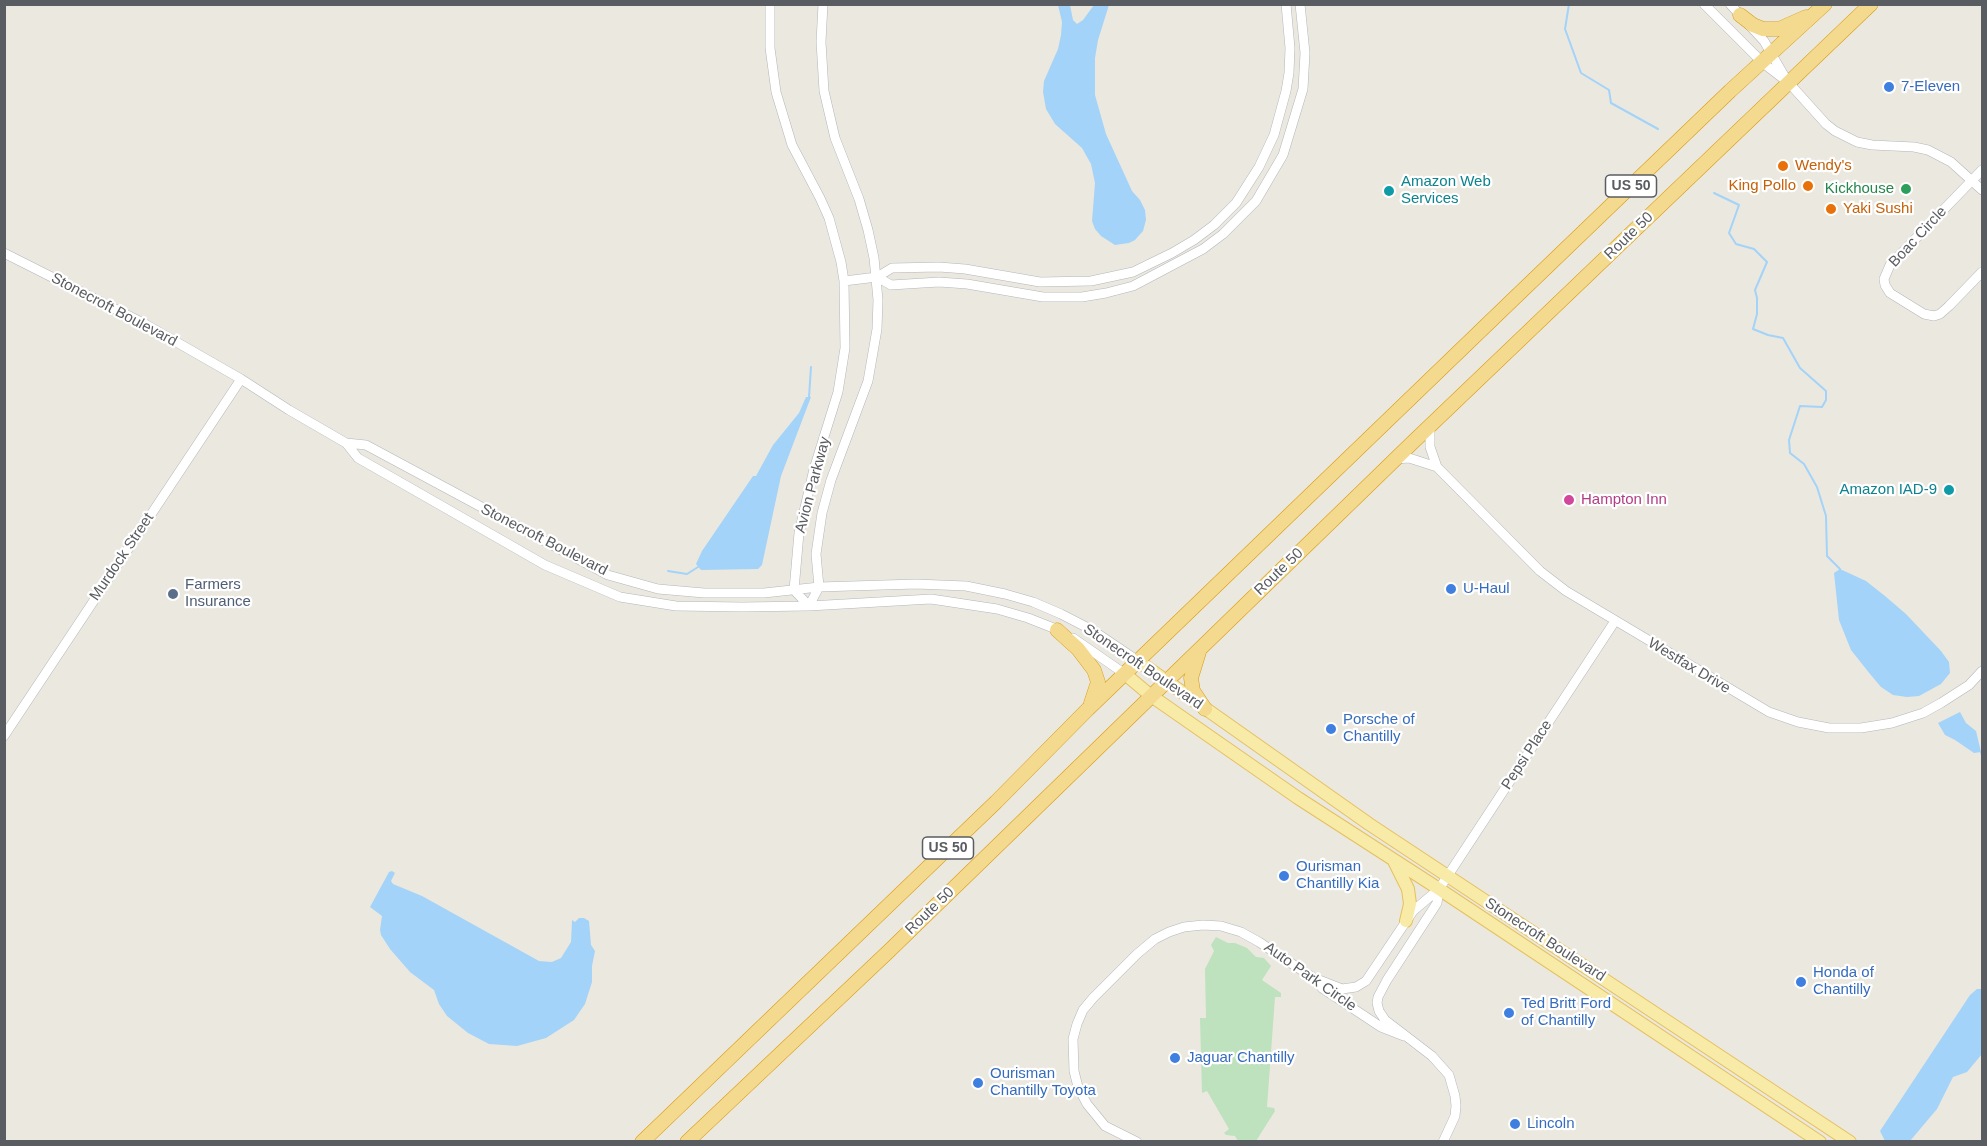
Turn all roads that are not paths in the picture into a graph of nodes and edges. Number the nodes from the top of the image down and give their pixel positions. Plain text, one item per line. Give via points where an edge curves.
1 (770, 4) edge
2 (823, 4) edge
3 (1286, 4) edge
4 (1300, 4) edge
5 (1704, 4) edge
6 (1871, 4) edge
7 (1821, 7) edge
8 (1735, 10) edge
9 (1768, 58) junction
10 (1789, 83) junction
11 (1983, 170) edge
12 (1973, 180) junction
13 (1983, 190) edge
14 (4, 253) edge
15 (1983, 272) edge
16 (877, 277) junction
17 (844, 281) junction
18 (241, 379) junction
19 (1430, 426) junction
20 (346, 443) junction
21 (1396, 459) junction
22 (1437, 466) junction
23 (819, 587) junction
24 (794, 590) junction
25 (809, 606) junction
26 (1615, 621) junction
27 (1057, 630) junction
28 (1201, 648) junction
29 (1138, 661) junction
30 (1983, 671) edge
31 (1125, 674) junction
32 (1165, 681) junction
33 (1150, 695) junction
34 (1088, 709) junction
35 (1205, 709) junction
36 (4, 736) edge
37 (1391, 858) junction
38 (1448, 875) junction
39 (1439, 889) junction
40 (1406, 921) junction
41 (1315, 979) junction
42 (1404, 1036) junction
43 (642, 1142) edge
44 (687, 1142) edge
45 (1137, 1142) edge
46 (1443, 1142) edge
47 (1820, 1142) edge
48 (1851, 1142) edge

1 - 17 street, Avion Parkway via 776,92 792,145 829,218
2 - 16 street, Avion Parkway via 821,66 829,115 859,199
3 - 16 street via 1288,73 1274,135 1236,203 1194,240 1133,272 1091,281 1040,282 939,267 892,268
4 - 16 street via 1305,53 1303,89 1283,155 1256,201 1203,249 1133,286 1082,297 1043,297 939,282 891,285
5 - 9 street
6 - 10 highway, Route 50 / US 50
7 - 8 highway via 1779,29 1753,25
7 - 9 highway, US 50
8 - 9 street via 1764,41
9 - 10 street
9 - 29 highway, US 50
10 - 12 street via 1826,124 1844,137 1872,145 1928,150
10 - 19 highway, Route 50 / US 50
11 - 12 street
12 - 13 street
12 - 15 street, Boac Circle via 1890,265 1884,279 1890,293 1934,316
14 - 18 street, Stonecroft Boulevard via 145,324
16 - 17 street
16 - 23 street, Avion Parkway via 873,355 862,399 822,513 816,554
17 - 24 street, Avion Parkway via 844,363 806,498
18 - 20 street, Stonecroft Boulevard
18 - 36 street, Murdock Street
19 - 21 highway, Route 50 / US 50
19 - 22 street via 1430,447
20 - 24 street, Stonecroft Boulevard via 366,446 608,574 678,591
20 - 25 street, Stonecroft Boulevard via 358,458 545,565 620,597 676,606
21 - 22 street via 1409,458
21 - 28 highway, Route 50 / US 50
22 - 26 street, Westfax Drive via 1540,571
23 - 24 street, Stonecroft Boulevard
23 - 25 street
23 - 29 street, Stonecroft Boulevard via 940,584 1005,594 1061,614
24 - 25 street
25 - 27 street, Stonecroft Boulevard via 932,599 988,607
26 - 30 street, Westfax Drive via 1760,708 1828,728 1871,727 1923,713 1951,698
26 - 38 street, Pepsi Place
27 - 31 street, Stonecroft Boulevard
27 - 34 highway via 1094,670 1098,682
28 - 32 highway, Route 50 / US 50
28 - 35 highway via 1191,678 1193,691
29 - 31 highway, US 50
29 - 32 main road, Stonecroft Boulevard
31 - 33 main road, Stonecroft Boulevard
31 - 34 highway, US 50
32 - 33 highway, Route 50 / US 50
32 - 35 main road, Stonecroft Boulevard
33 - 37 main road, Stonecroft Boulevard
33 - 44 highway, Route 50 / US 50
34 - 43 highway, US 50
35 - 38 main road, Stonecroft Boulevard
37 - 39 main road, Stonecroft Boulevard
37 - 40 main road via 1408,889
38 - 39 street, Pepsi Place
38 - 48 main road, Stonecroft Boulevard
39 - 40 street
39 - 42 street, Auto Park Circle via 1437,903 1378,997 1379,1011
39 - 47 main road, Stonecroft Boulevard
40 - 41 street via 1366,981 1342,989
41 - 42 street, Auto Park Circle via 1322,988 1381,1027
41 - 45 street, Auto Park Circle via 1250,936 1221,926 1184,927 1155,939 1137,954 1083,1010 1073,1039 1072,1057 1078,1087 1087,1104 1105,1126
42 - 46 street, Auto Park Circle via 1432,1056 1452,1083 1455,1116

